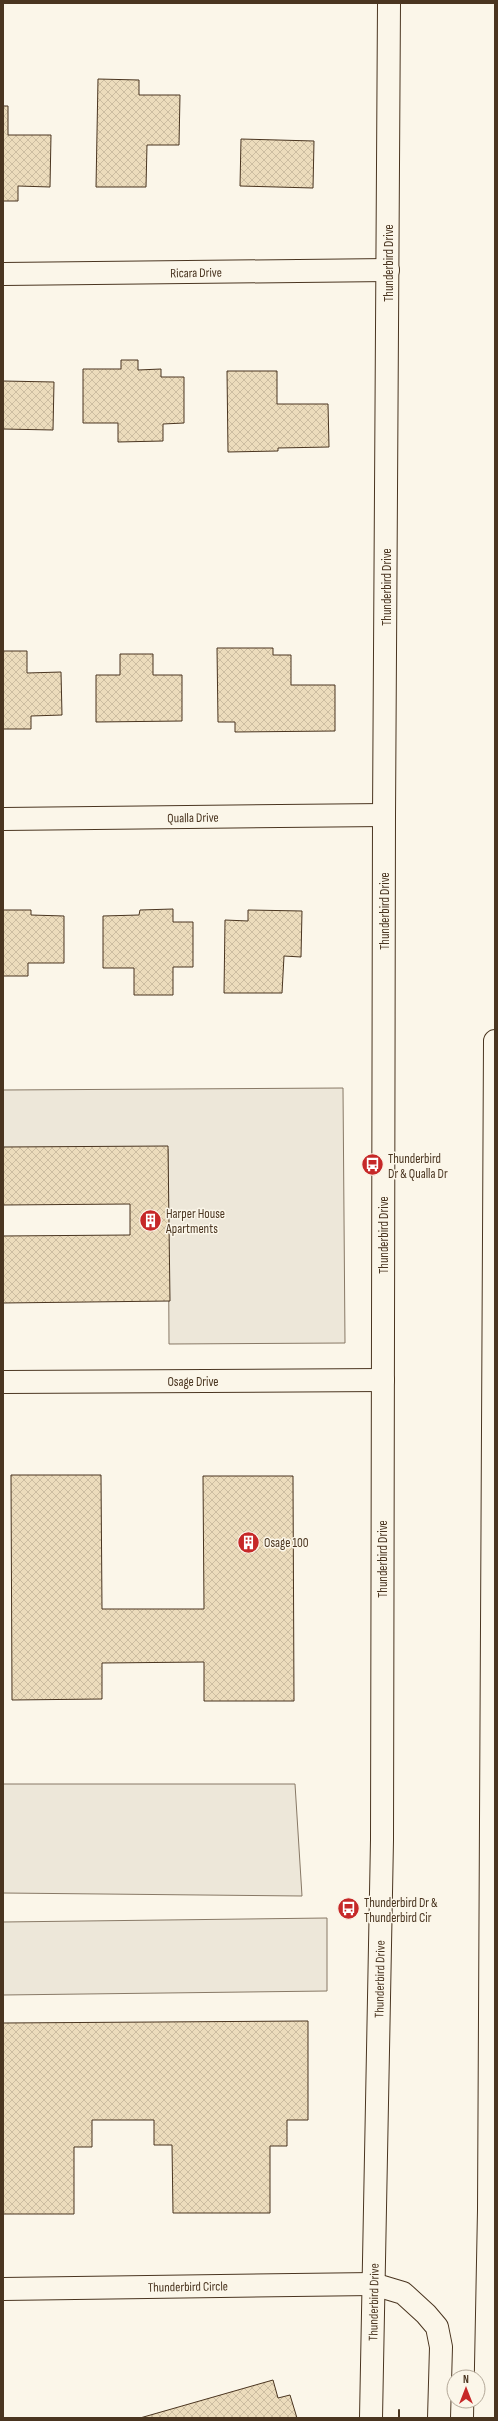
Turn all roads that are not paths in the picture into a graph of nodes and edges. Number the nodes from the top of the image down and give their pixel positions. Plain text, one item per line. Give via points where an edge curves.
1 (389, 3) edge
2 (388, 270) junction
3 (3, 274) edge
4 (384, 815) junction
5 (3, 819) edge
6 (495, 1040) edge
7 (383, 1380) junction
8 (3, 1382) edge
9 (373, 2284) junction
10 (3, 2288) edge
11 (484, 2413) edge
12 (371, 2418) edge
13 (439, 2418) edge

1 - 2 main road, Thunderbird Drive
2 - 3 main road, Ricara Drive
2 - 4 main road, Thunderbird Drive
4 - 5 main road, Qualla Drive
4 - 7 main road, Thunderbird Drive
6 - 11 main road via 490,2202
7 - 8 main road, Osage Drive
7 - 9 main road, Thunderbird Drive via 382,1840
9 - 10 main road, Thunderbird Circle
9 - 12 main road, Thunderbird Drive
9 - 13 main road, Thunderbird Circle via 403,2293 437,2327 441,2347

